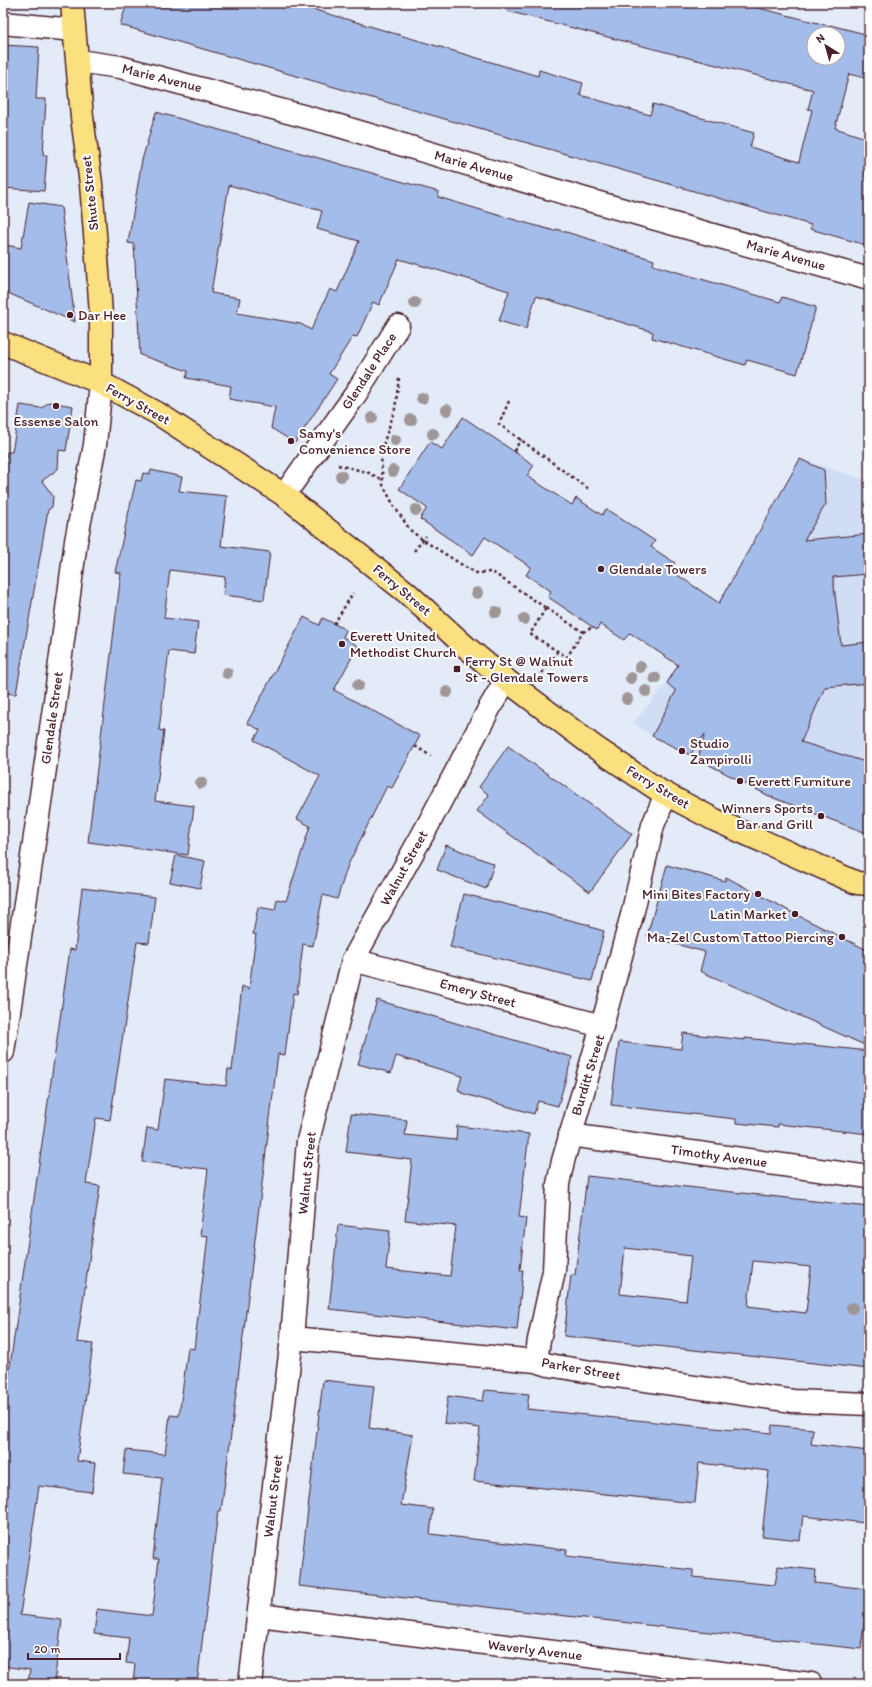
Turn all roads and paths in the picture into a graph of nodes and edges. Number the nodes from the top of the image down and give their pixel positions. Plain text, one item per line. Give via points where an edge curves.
1 (72, 3) edge
2 (3, 23) edge
3 (74, 30) junction
4 (78, 61) junction
5 (869, 279) edge
6 (398, 326) dead end
7 (3, 343) edge
8 (401, 371) dead end
9 (101, 383) junction
10 (509, 401) dead end
11 (521, 439) junction
12 (514, 451) dead end
13 (311, 456) junction
14 (382, 480) junction
15 (590, 490) dead end
16 (284, 495) junction
17 (426, 536) dead end
18 (423, 540) junction
19 (414, 551) dead end
20 (352, 593) dead end
21 (546, 608) junction
22 (334, 624) dead end
23 (593, 627) dead end
24 (583, 632) junction
25 (506, 680) junction
26 (415, 746) dead end
27 (431, 756) dead end
28 (666, 794) junction
29 (865, 887) edge
30 (353, 960) junction
31 (602, 1026) junction
32 (3, 1052) edge
33 (570, 1135) junction
34 (869, 1177) edge
35 (292, 1338) junction
36 (536, 1361) junction
37 (869, 1404) edge
38 (259, 1615) junction
39 (250, 1684) edge
40 (811, 1684) edge

1 - 3 main road, Shute Street
2 - 3 street
3 - 4 main road, Shute Street
4 - 5 street, Marie Avenue via 120,67 336,124 585,199
4 - 9 main road, Shute Street via 101,308
6 - 13 street, Glendale Place via 355,395
7 - 9 main road, Ferry Street
8 - 14 path via 395,409 381,456
9 - 16 main road, Ferry Street via 157,413
9 - 32 street, Glendale Street via 95,445 76,541
10 - 11 path via 499,424
11 - 12 path
11 - 15 path
13 - 14 path via 367,472
13 - 16 street, Glendale Place
14 - 18 path via 410,530
16 - 25 main road, Ferry Street via 406,592
17 - 18 path
18 - 19 path
18 - 21 path via 475,573 492,572
20 - 22 path
21 - 24 path
21 - 24 path via 530,634 566,657
23 - 24 path
25 - 28 main road, Ferry Street via 596,748
25 - 30 street, Walnut Street
26 - 27 path
28 - 29 main road, Ferry Street via 715,820
28 - 31 street, Burditt Street via 653,825
30 - 31 street, Emery Street
30 - 35 street, Walnut Street via 308,1141
31 - 33 street, Burditt Street
33 - 34 street, Timothy Avenue
33 - 36 street, Burditt Street via 558,1184 554,1271
35 - 36 street, Parker Street
35 - 38 street, Walnut Street
36 - 37 street, Parker Street via 603,1374 793,1400
38 - 39 street, Walnut Street
38 - 40 street, Waverly Avenue

